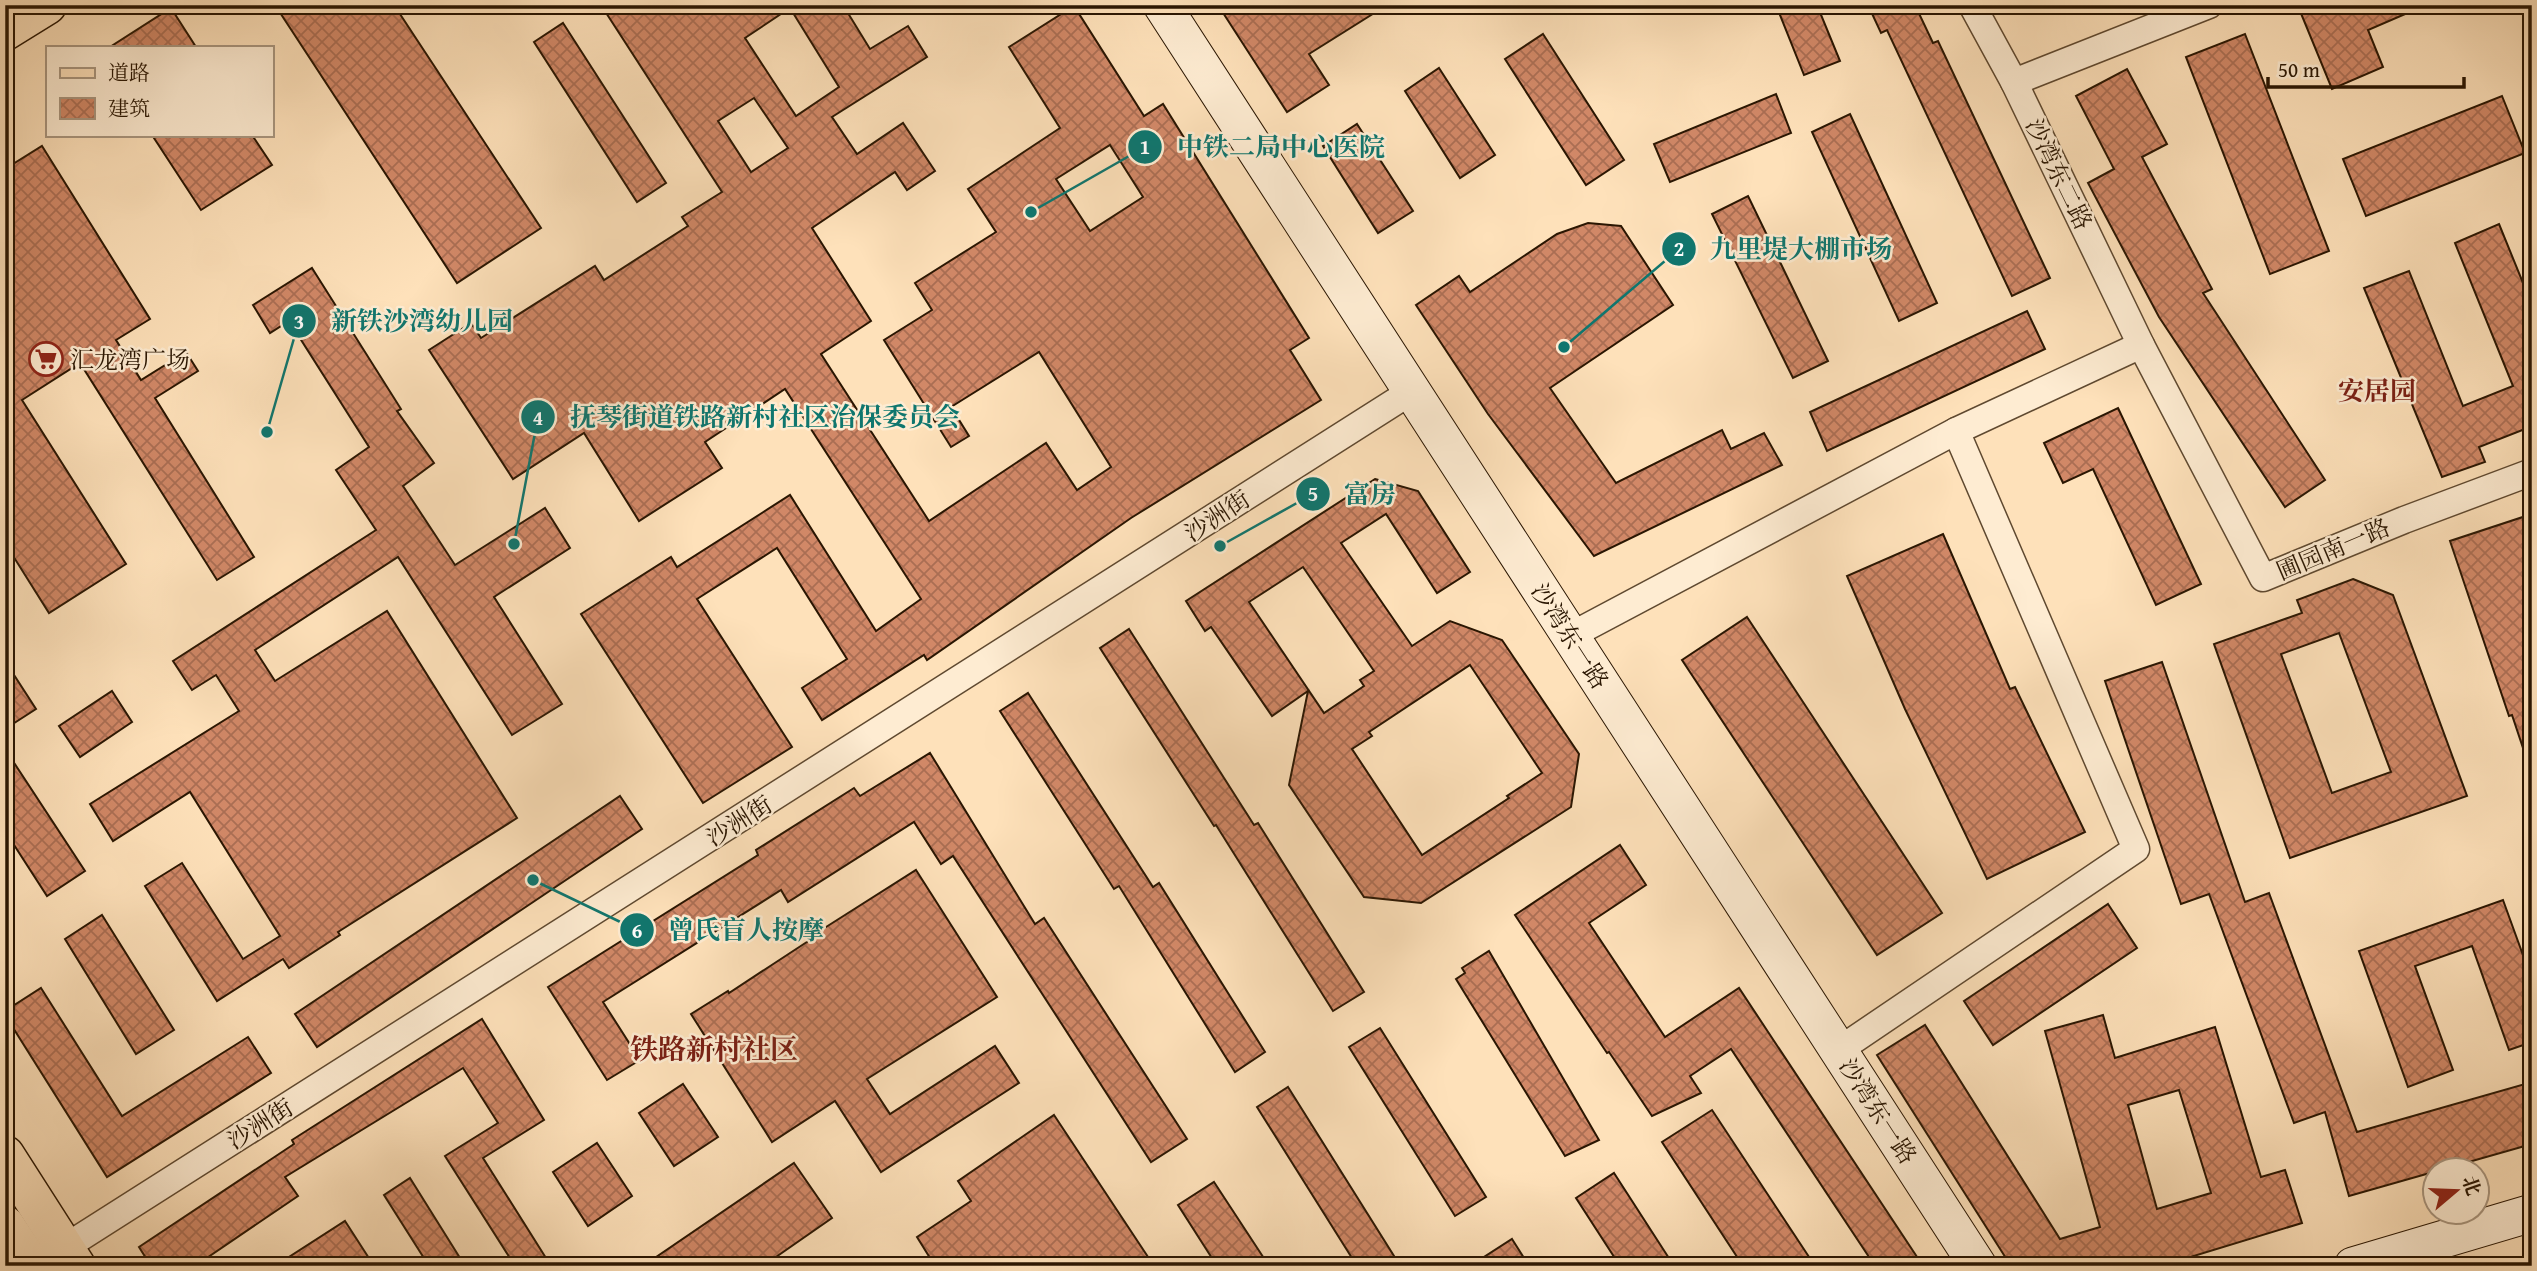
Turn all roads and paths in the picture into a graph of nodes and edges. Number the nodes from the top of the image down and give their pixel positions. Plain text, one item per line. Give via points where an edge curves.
1 (47, 5) edge
2 (1162, 5) edge
3 (1972, 5) edge
4 (2210, 5) edge
5 (5, 31) edge
6 (2014, 82) junction
7 (2141, 345) junction
8 (1412, 391) junction
9 (1956, 431) junction
10 (2532, 472) edge
11 (1570, 636) junction
12 (1839, 1050) junction
13 (5, 1155) edge
14 (2532, 1213) edge
15 (5, 1226) edge
16 (57, 1260) edge
17 (1978, 1266) edge
18 (2353, 1266) edge

1 - 5 main road
2 - 8 street, 沙湾东一路
3 - 6 street, 沙湾东二路
4 - 6 street
6 - 7 street, 沙湾东二路
7 - 9 street
7 - 10 street, 圃园南一路 via 2263,578
8 - 11 street, 沙湾东一路
8 - 16 street, 沙洲街
9 - 11 street
9 - 12 street via 2136,849
11 - 12 street, 沙湾东一路
12 - 17 street, 沙湾东一路
13 - 16 main road
14 - 18 street
15 - 16 main road

